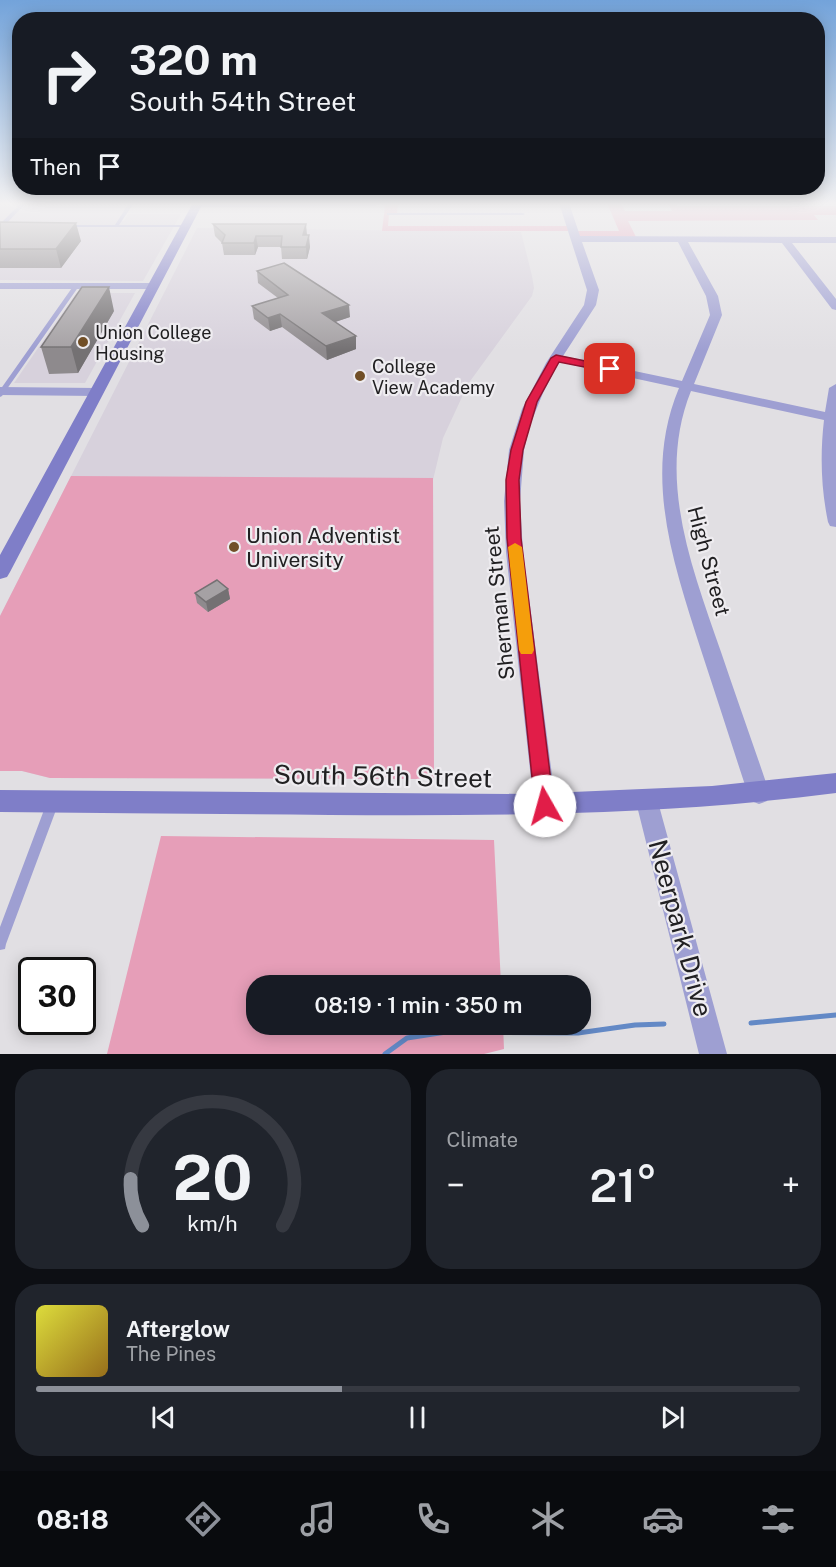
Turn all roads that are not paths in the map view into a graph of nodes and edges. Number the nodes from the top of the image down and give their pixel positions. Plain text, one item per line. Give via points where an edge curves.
1 (171, 252) edge
2 (580, 252) edge
3 (688, 252) edge
4 (794, 252) edge
5 (0, 286) edge
6 (76, 286) junction
7 (153, 286) junction
8 (836, 307) edge
9 (556, 358) junction
10 (687, 385) junction
11 (836, 388) edge
12 (1, 392) edge
13 (97, 392) junction
14 (834, 417) edge
15 (836, 522) edge
16 (5, 551) edge
17 (0, 572) edge
18 (836, 783) edge
19 (759, 794) junction
20 (0, 801) edge
21 (53, 801) junction
22 (647, 802) junction
23 (545, 806) junction
24 (0, 944) edge
25 (713, 1054) edge

1 - 7 street
2 - 9 street, Sherman Street via 593,297
3 - 10 street, High Street via 712,296 716,315
4 - 8 street
5 - 6 street
6 - 7 street
6 - 12 lane
7 - 13 street
9 - 10 street
9 - 23 street, Sherman Street via 523,425 514,470 512,511
10 - 14 street
10 - 19 street, High Street via 677,409 669,454 670,507 685,573
11 - 14 street
12 - 13 street
13 - 16 street
14 - 15 street via 827,445 827,470
16 - 17 street
18 - 19 street, South 56th Street
19 - 22 street, South 56th Street
20 - 21 street, South 56th Street
21 - 23 street, South 56th Street
21 - 24 lane
22 - 23 street, South 56th Street
22 - 25 street, Neerpark Drive

